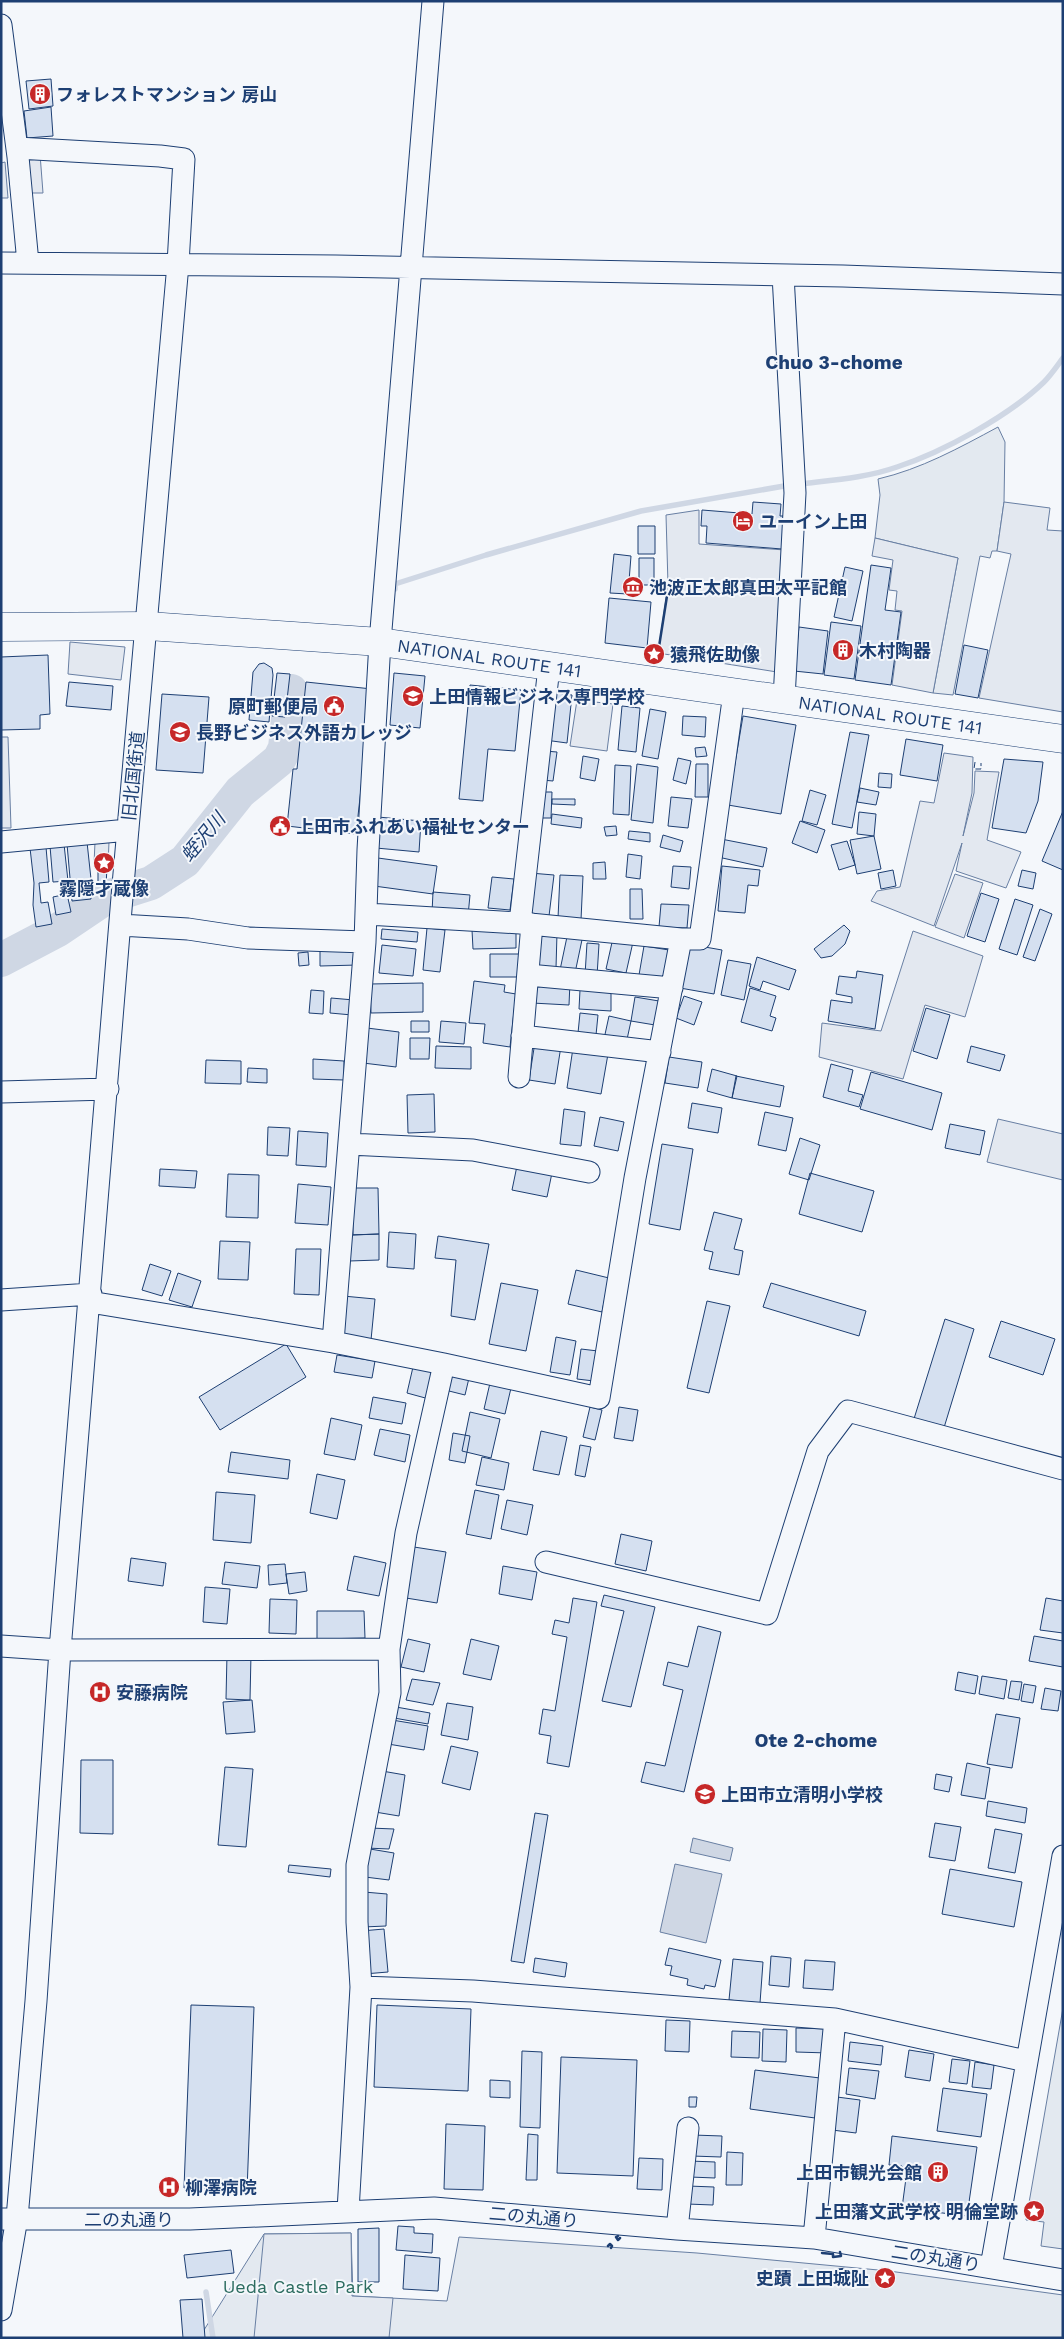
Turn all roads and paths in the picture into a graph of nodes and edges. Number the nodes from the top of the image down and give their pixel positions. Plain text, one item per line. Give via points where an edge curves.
1 (433, 1) edge
2 (1, 25) edge
3 (12, 154) edge
4 (28, 262) junction
5 (1, 263) edge
6 (178, 264) junction
7 (411, 267) junction
8 (784, 275) junction
9 (1063, 284) edge
10 (148, 626) junction
11 (1, 627) edge
12 (382, 631) junction
13 (549, 667) junction
14 (734, 693) junction
15 (784, 699) junction
16 (1063, 739) edge
17 (128, 830) junction
18 (1, 842) edge
19 (122, 905) junction
20 (367, 914) junction
21 (526, 923) junction
22 (691, 939) junction
23 (365, 942) junction
24 (528, 974) junction
25 (672, 988) junction
26 (522, 1036) junction
27 (660, 1052) junction
28 (519, 1077) dead end
29 (108, 1089) junction
30 (1, 1092) edge
31 (350, 1144) junction
32 (589, 1172) dead end
33 (90, 1298) junction
34 (1, 1300) edge
35 (333, 1342) junction
36 (444, 1364) junction
37 (1063, 1469) edge
38 (546, 1562) dead end
39 (1, 1646) edge
40 (389, 1649) junction
41 (60, 1650) junction
42 (1063, 1856) edge
43 (361, 1987) junction
44 (835, 2020) junction
45 (1026, 2061) junction
46 (688, 2128) dead end
47 (348, 2211) junction
48 (9, 2218) edge
49 (677, 2230) junction
50 (814, 2238) junction
51 (991, 2267) junction
52 (1063, 2280) edge
53 (1, 2310) edge

1 - 7 street
2 - 3 street
3 - 4 street
3 - 6 street, 旧北国街道 via 184,159
4 - 5 street
4 - 6 street
6 - 7 street
6 - 10 street, 旧北国街道
7 - 8 street
7 - 12 street
8 - 9 street
8 - 15 street via 795,483
10 - 11 highway, NATIONAL ROUTE 141
10 - 12 highway, NATIONAL ROUTE 141
10 - 17 street, 旧北国街道
12 - 13 highway, NATIONAL ROUTE 141
12 - 20 street
13 - 14 highway, NATIONAL ROUTE 141
13 - 21 street
14 - 15 highway, NATIONAL ROUTE 141
14 - 22 street
15 - 16 highway, NATIONAL ROUTE 141
17 - 18 street, 旧北国街道
17 - 19 street
19 - 23 street via 188,929 248,938
19 - 29 street
20 - 21 street
20 - 23 street
21 - 22 street
21 - 24 street
22 - 25 street
23 - 31 street
24 - 25 street
24 - 26 street
25 - 27 street
26 - 27 street
26 - 28 street
27 - 36 street via 599,1398
29 - 30 street
29 - 33 street
31 - 32 street via 473,1150
31 - 35 street
33 - 34 street
33 - 35 street
33 - 41 street
35 - 36 street
36 - 40 street via 406,1533
37 - 38 street via 848,1411 818,1451 767,1614
39 - 41 street
40 - 41 street
40 - 43 street via 390,1693 357,1866
41 - 48 street via 36,2001
42 - 45 street
43 - 44 street via 473,1992
43 - 47 street
44 - 45 street
44 - 50 street
45 - 51 street
46 - 49 street
47 - 48 street, 二の丸通り via 180,2219
47 - 49 street, 二の丸通り via 434,2208
48 - 53 street
49 - 50 street, 二の丸通り
50 - 51 street, 二の丸通り
51 - 52 street, 二の丸通り

